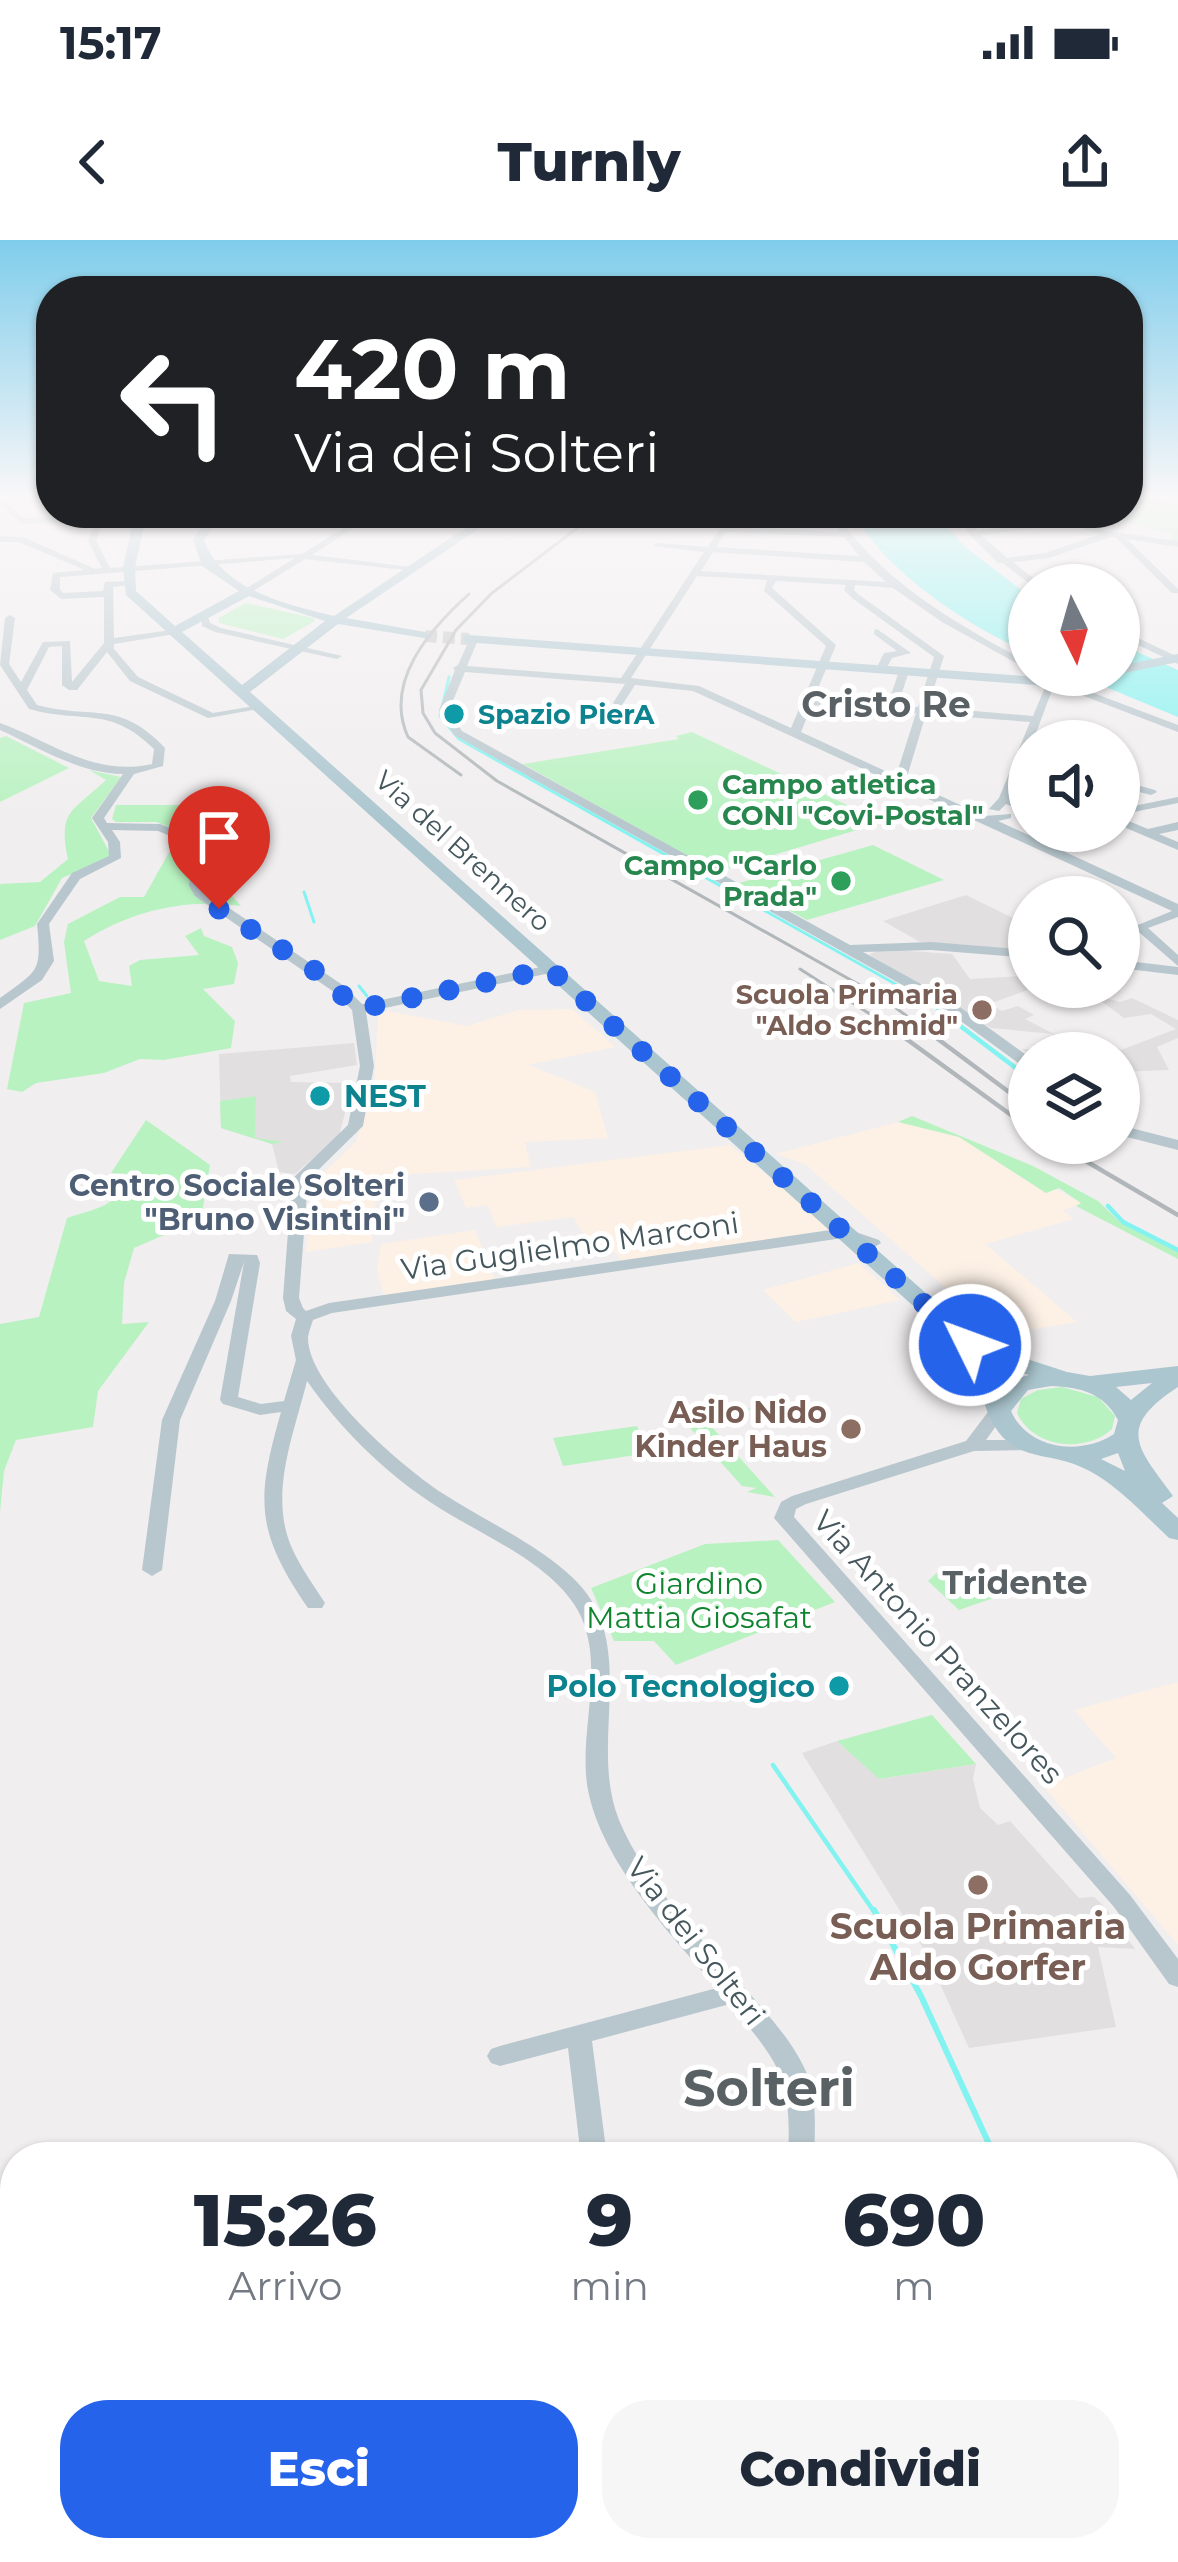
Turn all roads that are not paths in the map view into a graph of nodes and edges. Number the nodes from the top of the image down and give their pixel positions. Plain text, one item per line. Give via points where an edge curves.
1 (108, 606) edge
2 (154, 606) edge
3 (224, 606) edge
4 (287, 606) edge
5 (358, 606) edge
6 (672, 606) edge
7 (787, 606) edge
8 (869, 606) edge
9 (925, 606) edge
10 (341, 618) junction
11 (10, 619) dead end
12 (205, 619) junction
13 (323, 620) junction
14 (949, 623) junction
15 (361, 625) junction
16 (901, 629) junction
17 (175, 632) junction
18 (877, 632) dead end
19 (425, 636) tunnel mouth
20 (471, 639) joint
21 (1140, 642) edge
22 (108, 643) junction
23 (298, 648) junction
24 (931, 650) junction
25 (642, 652) junction
26 (906, 653) junction
27 (337, 656) dead end
28 (1008, 658) edge
29 (1175, 659) edge
30 (823, 664) junction
31 (1140, 666) edge
32 (458, 668) junction
33 (881, 669) junction
34 (904, 670) junction
35 (935, 673) junction
36 (1008, 676) edge
37 (628, 681) junction
38 (246, 686) junction
39 (22, 690) junction
40 (1038, 696) edge
41 (1110, 696) edge
42 (807, 701) junction
43 (618, 703) dead end
44 (260, 708) junction
45 (892, 708) junction
46 (923, 710) junction
47 (1034, 718) joint
48 (0, 726) edge
49 (1178, 729) edge
50 (794, 735) junction
51 (130, 772) junction
52 (900, 781) junction
53 (1140, 789) edge
54 (1008, 790) edge
55 (1150, 792) dead end
56 (1178, 800) edge
57 (1140, 810) edge
58 (1008, 812) edge
59 (1000, 813) junction
60 (103, 826) junction
61 (1178, 826) edge
62 (1140, 829) edge
63 (1147, 833) junction
64 (1178, 846) edge
65 (1176, 912) edge
66 (847, 949) junction
67 (1008, 952) edge
68 (1140, 967) edge
69 (1178, 967) edge
70 (550, 969) junction
71 (1158, 969) junction
72 (1178, 987) edge
73 (0, 1004) edge
74 (358, 1009) junction
75 (1008, 1049) edge
76 (1140, 1135) edge
77 (1178, 1145) edge
78 (755, 1156) junction
79 (846, 1235) junction
80 (305, 1317) junction
81 (302, 1364) junction
82 (1178, 1375) edge
83 (1061, 1378) junction
84 (1089, 1383) junction
85 (290, 1405) junction
86 (1000, 1408) junction
87 (1128, 1428) junction
88 (973, 1445) junction
89 (1034, 1446) junction
90 (1073, 1454) junction
91 (1178, 1512) edge
92 (1178, 1532) edge
93 (152, 1570) dead end
94 (315, 1603) dead end
95 (1178, 1977) edge
96 (734, 1993) junction
97 (579, 2036) junction
98 (500, 2056) dead end
99 (593, 2142) edge
100 (800, 2142) edge

1 - 22 street
2 - 17 main road, Via del Brennero
3 - 12 main road
4 - 13 main road
5 - 10 main road
6 - 25 street
7 - 30 street via 831,645
8 - 16 street
9 - 14 street
10 - 13 main road
10 - 15 main road
11 - 39 street via 4,664
12 - 17 main road
12 - 23 street via 218,630
13 - 15 main road
13 - 23 main road
14 - 16 street
14 - 28 street
15 - 19 main road
16 - 24 street
17 - 22 street
17 - 38 main road, Via del Brennero
18 - 26 street
20 - 25 main road
20 - 32 street
21 - 29 street
22 - 39 street via 79,687 70,688 67,643 46,644
22 - 44 street via 112,659 134,679 199,711
23 - 27 street
23 - 38 main road
24 - 26 street
24 - 35 street via 939,656
25 - 30 main road
25 - 37 street
26 - 33 street via 888,655
29 - 31 main road
30 - 33 main road
30 - 42 street
32 - 37 street
32 - 66 street via 444,710 458,733
33 - 34 main road
34 - 35 main road
34 - 45 street
35 - 36 main road
35 - 46 street
37 - 43 street
37 - 50 street via 695,688
38 - 44 main road, Via del Brennero
39 - 51 street via 37,709 113,713 146,734 160,748 161,763
40 - 47 street
41 - 49 street
42 - 45 street
42 - 50 street
44 - 70 main road, Via del Brennero
45 - 46 street
46 - 47 street
46 - 52 street
48 - 51 street via 79,765
50 - 52 street
51 - 60 street via 98,818
52 - 59 street via 975,812
53 - 55 street
54 - 59 street
56 - 57 street
58 - 59 street
59 - 65 street via 1012,833
60 - 73 street via 116,859 76,876 43,924 47,961
60 - 74 street via 160,828 200,842 199,893
61 - 63 street
62 - 63 street
63 - 64 street
65 - 69 street via 1139,927
66 - 67 street
66 - 75 street
68 - 71 street
69 - 71 street
70 - 74 street
70 - 78 main road, Via del Brennero
71 - 72 street
74 - 80 street via 367,1066 356,1126 300,1180 292,1298
76 - 77 street
78 - 79 main road, Via del Brennero
78 - 79 main road, Via del Brennero via 819,1196
79 - 80 street, Via Guglielmo Marconi
79 - 83 main road, Via del Brennero via 1005,1356
79 - 86 main road, Via del Brennero via 987,1363
80 - 81 street
81 - 85 street
81 - 96 street, Via dei Solteri via 414,1482 516,1544 582,1600 602,1659 593,1745 607,1817 643,1879
82 - 84 main road
82 - 87 main road via 1148,1397
83 - 84 main road
83 - 86 main road via 1020,1385
84 - 87 main road via 1120,1401
85 - 93 street via 260,1410 229,1400 252,1263 235,1257 171,1420
85 - 94 street via 272,1488 275,1528 283,1563
86 - 88 street
86 - 89 main road via 1011,1432
87 - 90 main road via 1103,1450
87 - 91 main road via 1141,1476
88 - 89 street, Via Antonio Pranzelores
88 - 95 street, Via Antonio Pranzelores via 793,1503 784,1518 1122,1901
89 - 90 main road
90 - 92 main road via 1117,1477
96 - 97 street
96 - 100 street, Via dei Solteri via 796,2078
97 - 98 street
97 - 99 street

